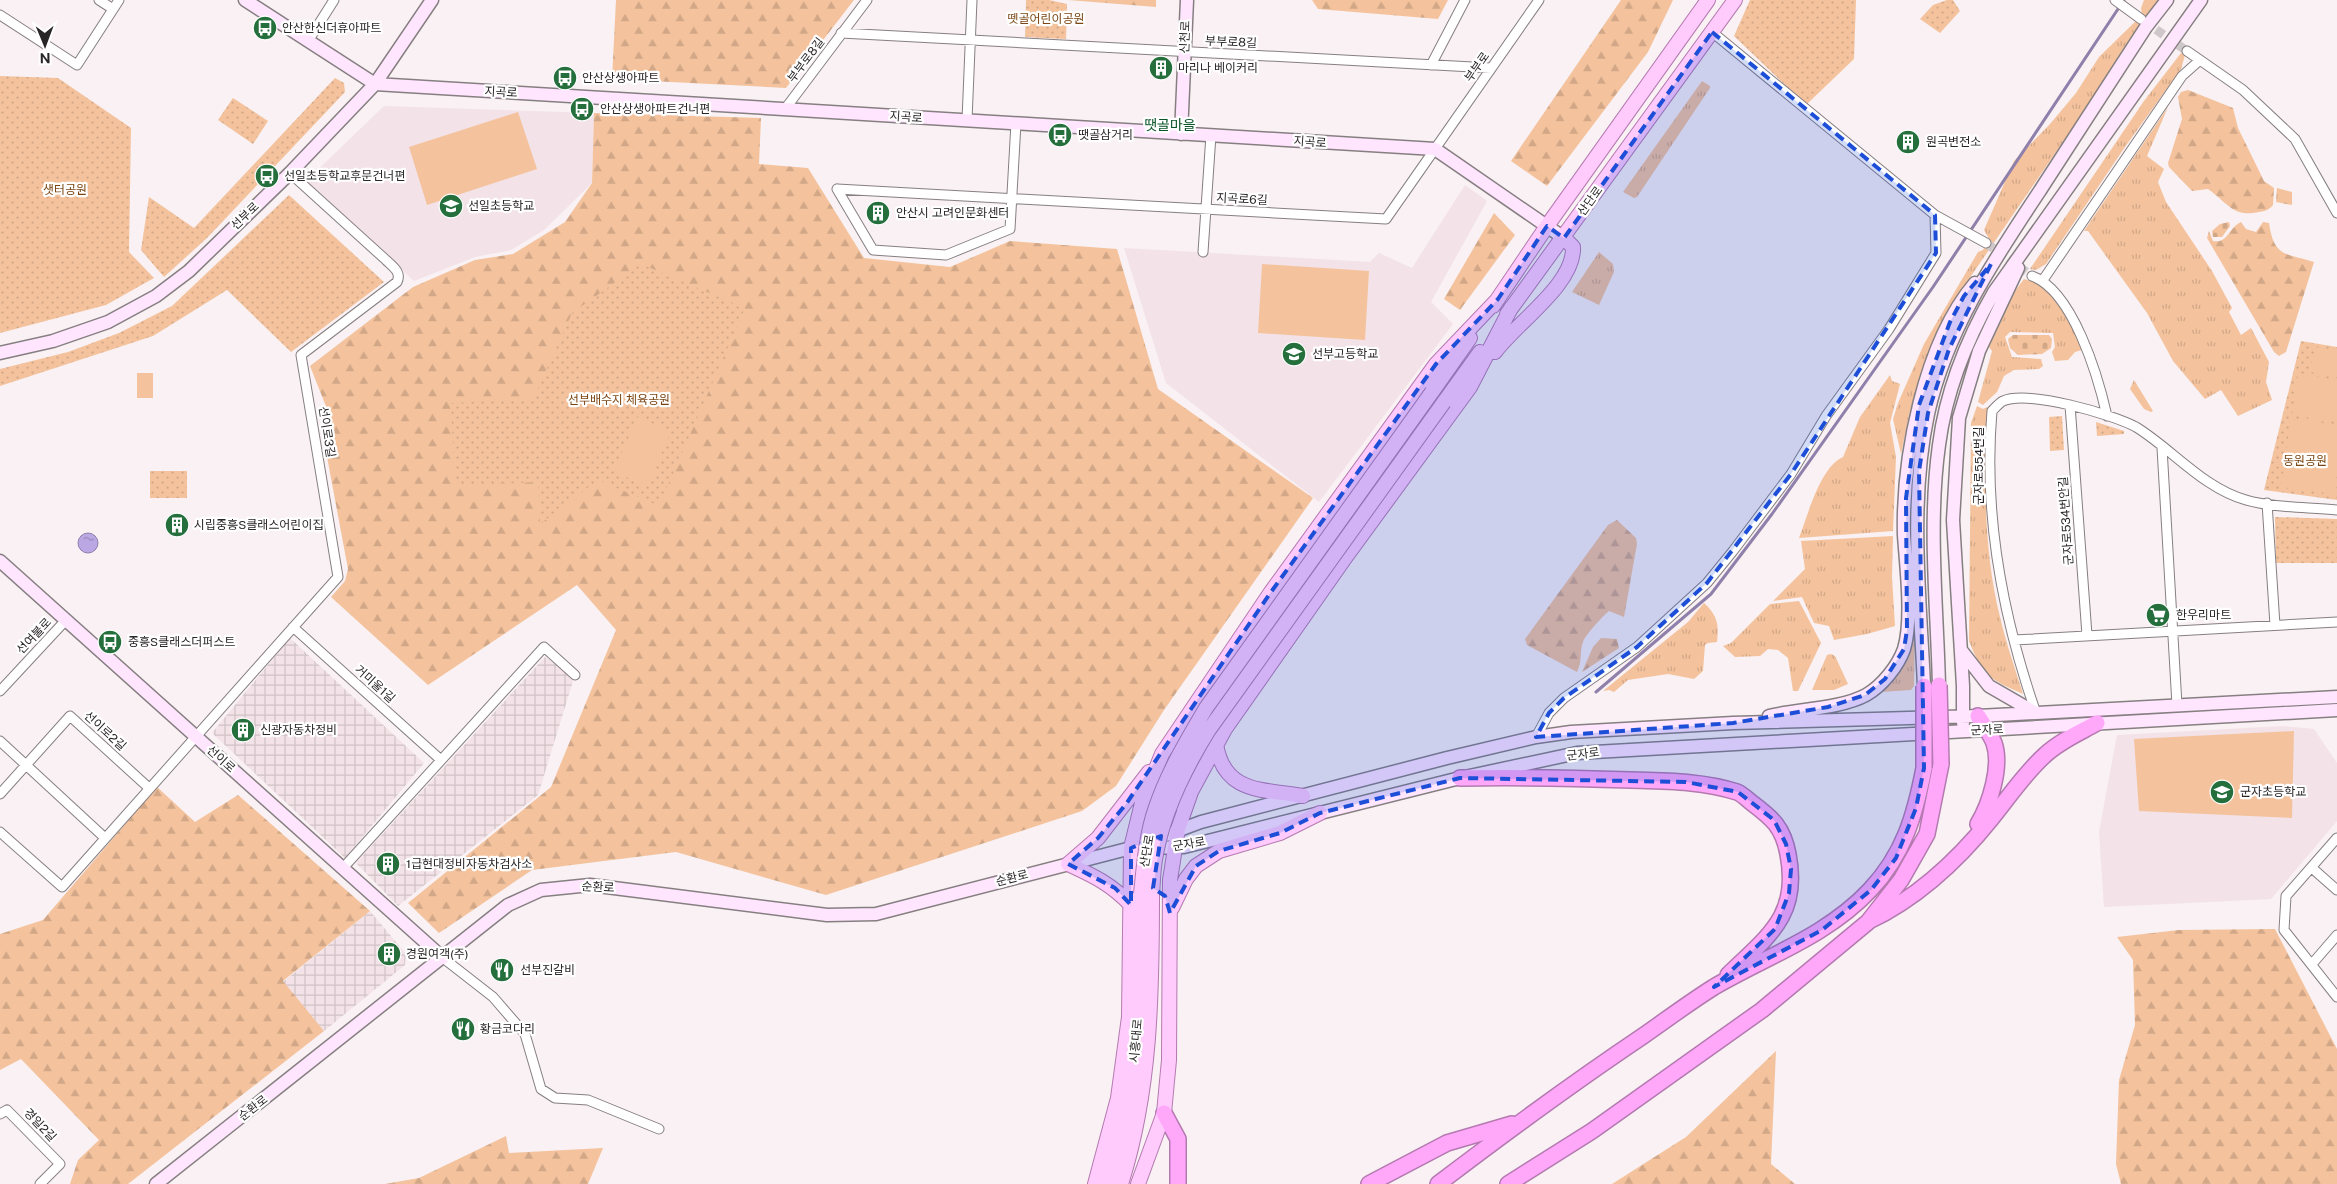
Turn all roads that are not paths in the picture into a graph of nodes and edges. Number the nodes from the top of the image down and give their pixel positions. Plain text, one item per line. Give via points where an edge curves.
1 (99, 0) edge
2 (119, 0) edge
3 (245, 0) edge
4 (334, 0) edge
5 (432, 0) edge
6 (867, 0) edge
7 (972, 0) edge
8 (1187, 0) edge
9 (1465, 0) edge
10 (1539, 0) edge
11 (1708, 0) edge
12 (1735, 0) edge
13 (2115, 0) edge
14 (2166, 0) edge
15 (2201, 0) edge
16 (113, 9) junction
17 (0, 15) edge
18 (2144, 23) junction
19 (1712, 32) junction
20 (842, 33) junction
21 (970, 40) junction
22 (308, 41) junction
23 (2187, 51) tunnel mouth
24 (1185, 52) junction
25 (2200, 60) junction
26 (1430, 65) junction
27 (1491, 68) junction
28 (375, 84) junction
29 (785, 109) junction
30 (967, 120) junction
31 (1016, 124) junction
32 (1181, 134) junction
33 (1210, 135) junction
34 (1435, 149) junction
35 (290, 173) junction
36 (1011, 199) junction
37 (1206, 209) junction
38 (2337, 213) edge
39 (1935, 216) junction
40 (1547, 226) junction
41 (1564, 238) junction
42 (1983, 241) tunnel mouth
43 (1203, 252) dead end
44 (2024, 252) junction
45 (1991, 264) junction
46 (2032, 276) tunnel mouth
47 (2043, 280) junction
48 (1498, 299) junction
49 (1512, 308) junction
50 (0, 353) edge
51 (1470, 387) junction
52 (2070, 405) junction
53 (2107, 416) junction
54 (2162, 448) junction
55 (2267, 503) junction
56 (2337, 510) edge
57 (0, 561) edge
58 (66, 620) junction
59 (2337, 622) edge
60 (2275, 625) junction
61 (293, 627) junction
62 (2172, 630) junction
63 (2087, 635) junction
64 (2014, 640) junction
65 (1960, 650) junction
66 (575, 675) dead end
67 (1939, 685) joint
68 (1924, 686) joint
69 (0, 691) edge
70 (2337, 697) edge
71 (2177, 705) junction
72 (2337, 710) edge
73 (2036, 713) junction
74 (1970, 716) junction
75 (1733, 723) junction
76 (2097, 723) junction
77 (1986, 730) junction
78 (1962, 731) junction
79 (195, 736) junction
80 (1536, 737) junction
81 (0, 741) edge
82 (1216, 744) junction
83 (1165, 751) junction
84 (440, 760) junction
85 (26, 765) junction
86 (1154, 774) junction
87 (1460, 778) junction
88 (149, 788) junction
89 (1192, 790) junction
90 (0, 794) edge
91 (1303, 796) junction
92 (1161, 810) junction
93 (1320, 813) junction
94 (1219, 817) junction
95 (1178, 829) junction
96 (0, 832) edge
97 (1223, 837) junction
98 (105, 838) junction
99 (2337, 838) edge
100 (1131, 848) junction
101 (1176, 848) junction
102 (1962, 851) junction
103 (1068, 864) junction
104 (343, 868) junction
105 (2312, 868) junction
106 (2337, 890) edge
107 (1146, 894) junction
108 (1131, 905) junction
109 (1170, 910) junction
110 (1868, 922) junction
111 (2337, 935) edge
112 (443, 958) junction
113 (2312, 964) junction
114 (1714, 987) junction
115 (2337, 996) edge
116 (1164, 1113) junction
117 (0, 1114) edge
118 (1521, 1122) junction
119 (659, 1129) dead end
120 (40, 1184) edge
121 (156, 1184) edge
122 (1095, 1184) edge
123 (1107, 1184) edge
124 (1121, 1184) edge
125 (1138, 1184) edge
126 (1178, 1184) edge
127 (1369, 1184) edge
128 (1438, 1184) edge
129 (1508, 1184) edge

1 - 16 street
2 - 16 street
3 - 22 main road, 지곡로
4 - 22 street
5 - 28 main road, 선부로
6 - 20 street
7 - 21 street
8 - 24 main road, 신천로
9 - 26 street
10 - 27 street, 부부로
11 - 40 main road, 산단로
12 - 19 main road, 산단로
13 - 18 street
14 - 18 main road
15 - 44 main road
16 - 17 street via 77,65
18 - 45 main road
19 - 39 street
19 - 41 main road, 산단로
20 - 21 street, 부부로8길
20 - 29 street, 부부로8길
21 - 24 street, 부부로8길
21 - 30 street
22 - 28 main road, 지곡로
23 - 25 street
24 - 26 street, 부부로8길
24 - 32 main road, 신천로
25 - 38 street via 2243,90 2295,139
25 - 47 street via 2182,76
26 - 27 street, 부부로8길
27 - 34 street, 부부로
28 - 29 main road, 지곡로
28 - 35 main road, 선부로
29 - 30 main road, 지곡로
30 - 31 main road, 지곡로
31 - 32 main road, 지곡로
31 - 36 street
32 - 33 main road, 지곡로
33 - 34 main road, 지곡로
33 - 37 street
34 - 37 street, 지곡로6길 via 1386,219
34 - 40 main road
35 - 50 main road, 선부로 via 189,271 156,296 108,322 53,341
35 - 61 street, 선이로3길 via 386,260 398,272 399,278 300,355 338,577
36 - 36 street, 지곡로6길 via 837,189 873,250 946,255 1010,229
36 - 37 street, 지곡로6길
37 - 43 street
39 - 42 street
39 - 80 street via 1936,253 1889,329 1826,416 1791,474 1734,550 1707,583 1637,647 1564,698 1549,714
40 - 41 main road
40 - 48 main road, 산단로
41 - 49 main road, 산단로
41 - 51 main road via 1573,247 1574,258 1560,281 1502,343
44 - 65 main road via 1979,351 1959,418 1953,520
44 - 67 main road via 1994,292 1974,328 1956,374 1939,443 1935,474 1935,549
45 - 68 main road via 1949,349 1928,413 1919,471 1918,546
45 - 75 main road via 1964,296 1950,322 1934,358 1919,406 1909,457 1906,498 1907,630 1904,649 1885,679 1865,695 1828,707
46 - 47 street
47 - 53 street via 2080,331 2100,383
48 - 83 main road via 1436,364 1271,592
48 - 92 main road, 산단로, bridge via 1206,708 1178,754
49 - 51 main road
49 - 92 main road, 산단로, bridge via 1208,731
51 - 82 main road via 1345,558
52 - 53 street, 군자로554번길
52 - 63 street, 군자로534번안길
52 - 64 street, 군자로554번길 via 2019,398 2003,401 1992,411 1989,484 1995,557
53 - 54 street, 군자로554번길 via 2136,427
54 - 55 street, 군자로554번길 via 2204,479 2246,500
54 - 62 street
55 - 56 street, 군자로554번길
55 - 60 street
57 - 58 main road, 선이로
58 - 69 street, 선여불로
58 - 79 main road, 선이로
59 - 60 street
60 - 62 street
61 - 79 street, 선이로3길
61 - 84 street, 거미울1길
62 - 63 street
62 - 71 street
63 - 64 street
64 - 73 street, 군자로554번길
65 - 73 main road via 1990,686
65 - 74 main road
66 - 84 street via 544,647
67 - 110 highway, bridge via 1941,764 1927,834 1900,880
68 - 114 highway, bridge via 1924,768 1916,808 1896,858 1871,890 1822,930
70 - 71 main road, 군자로
71 - 73 main road, 군자로
72 - 76 main road, 군자로
73 - 74 main road, 군자로
74 - 75 main road, 군자로
74 - 77 highway
74 - 78 main road
75 - 80 main road, 군자로 via 1570,732
76 - 77 main road, 군자로
76 - 102 highway via 2045,755
77 - 78 main road, 군자로
77 - 102 highway via 1994,744 1993,783 1987,807
78 - 87 main road, 군자로 via 1577,753
79 - 88 street
79 - 104 main road, 선이로
80 - 91 main road, 군자로
81 - 85 street
82 - 89 main road
82 - 91 main road via 1222,768 1234,780 1260,790
83 - 86 main road
83 - 103 main road via 1098,838
84 - 104 street
85 - 88 street, 선이로2길 via 70,716
85 - 90 street, 선이로2길
85 - 98 street
86 - 89 main road via 1154,793 1168,804 1185,800
86 - 100 main road via 1142,803
87 - 93 main road, 군자로
87 - 114 highway via 1549,777 1686,782 1738,792 1774,820 1786,844 1791,869 1784,912 1766,940
88 - 98 street
89 - 95 main road
91 - 94 main road, 군자로
92 - 107 main road, 산단로, bridge via 1155,860
93 - 97 main road, 군자로
93 - 109 main road via 1280,833 1219,851 1196,866
94 - 95 main road, 군자로
94 - 97 main road via 1212,830
95 - 100 main road, 군자로
95 - 101 main road
96 - 98 street via 62,887
97 - 101 main road, 군자로
99 - 105 street
100 - 101 main road, 군자로
100 - 103 main road, 순환로
100 - 108 main road
101 - 109 main road via 1170,880
102 - 110 highway via 1895,909
103 - 108 main road via 1115,888
103 - 112 main road, 순환로 via 876,914 827,915 619,888 565,886 541,890 508,905
104 - 112 main road, 선이로
105 - 106 street
105 - 113 street via 2286,896 2283,918 2284,930
107 - 123 main road, 시흥대로 via 1133,1070 1123,1126
107 - 124 main road, 시흥대로 via 1151,1013 1145,1083 1138,1126
108 - 109 main road via 1139,890 1159,889 1166,896
108 - 122 main road via 1129,1017 1118,1098
109 - 116 main road via 1169,1060
110 - 129 highway via 1754,1016 1592,1131
111 - 113 street
112 - 119 street via 493,997 525,1034 541,1088 555,1098 588,1100
112 - 121 main road, 순환로
113 - 115 street
114 - 118 highway
116 - 125 main road
116 - 126 highway via 1178,1139
117 - 120 street, 경일2길 via 7,1110 60,1164
118 - 127 highway via 1447,1143
118 - 128 highway

